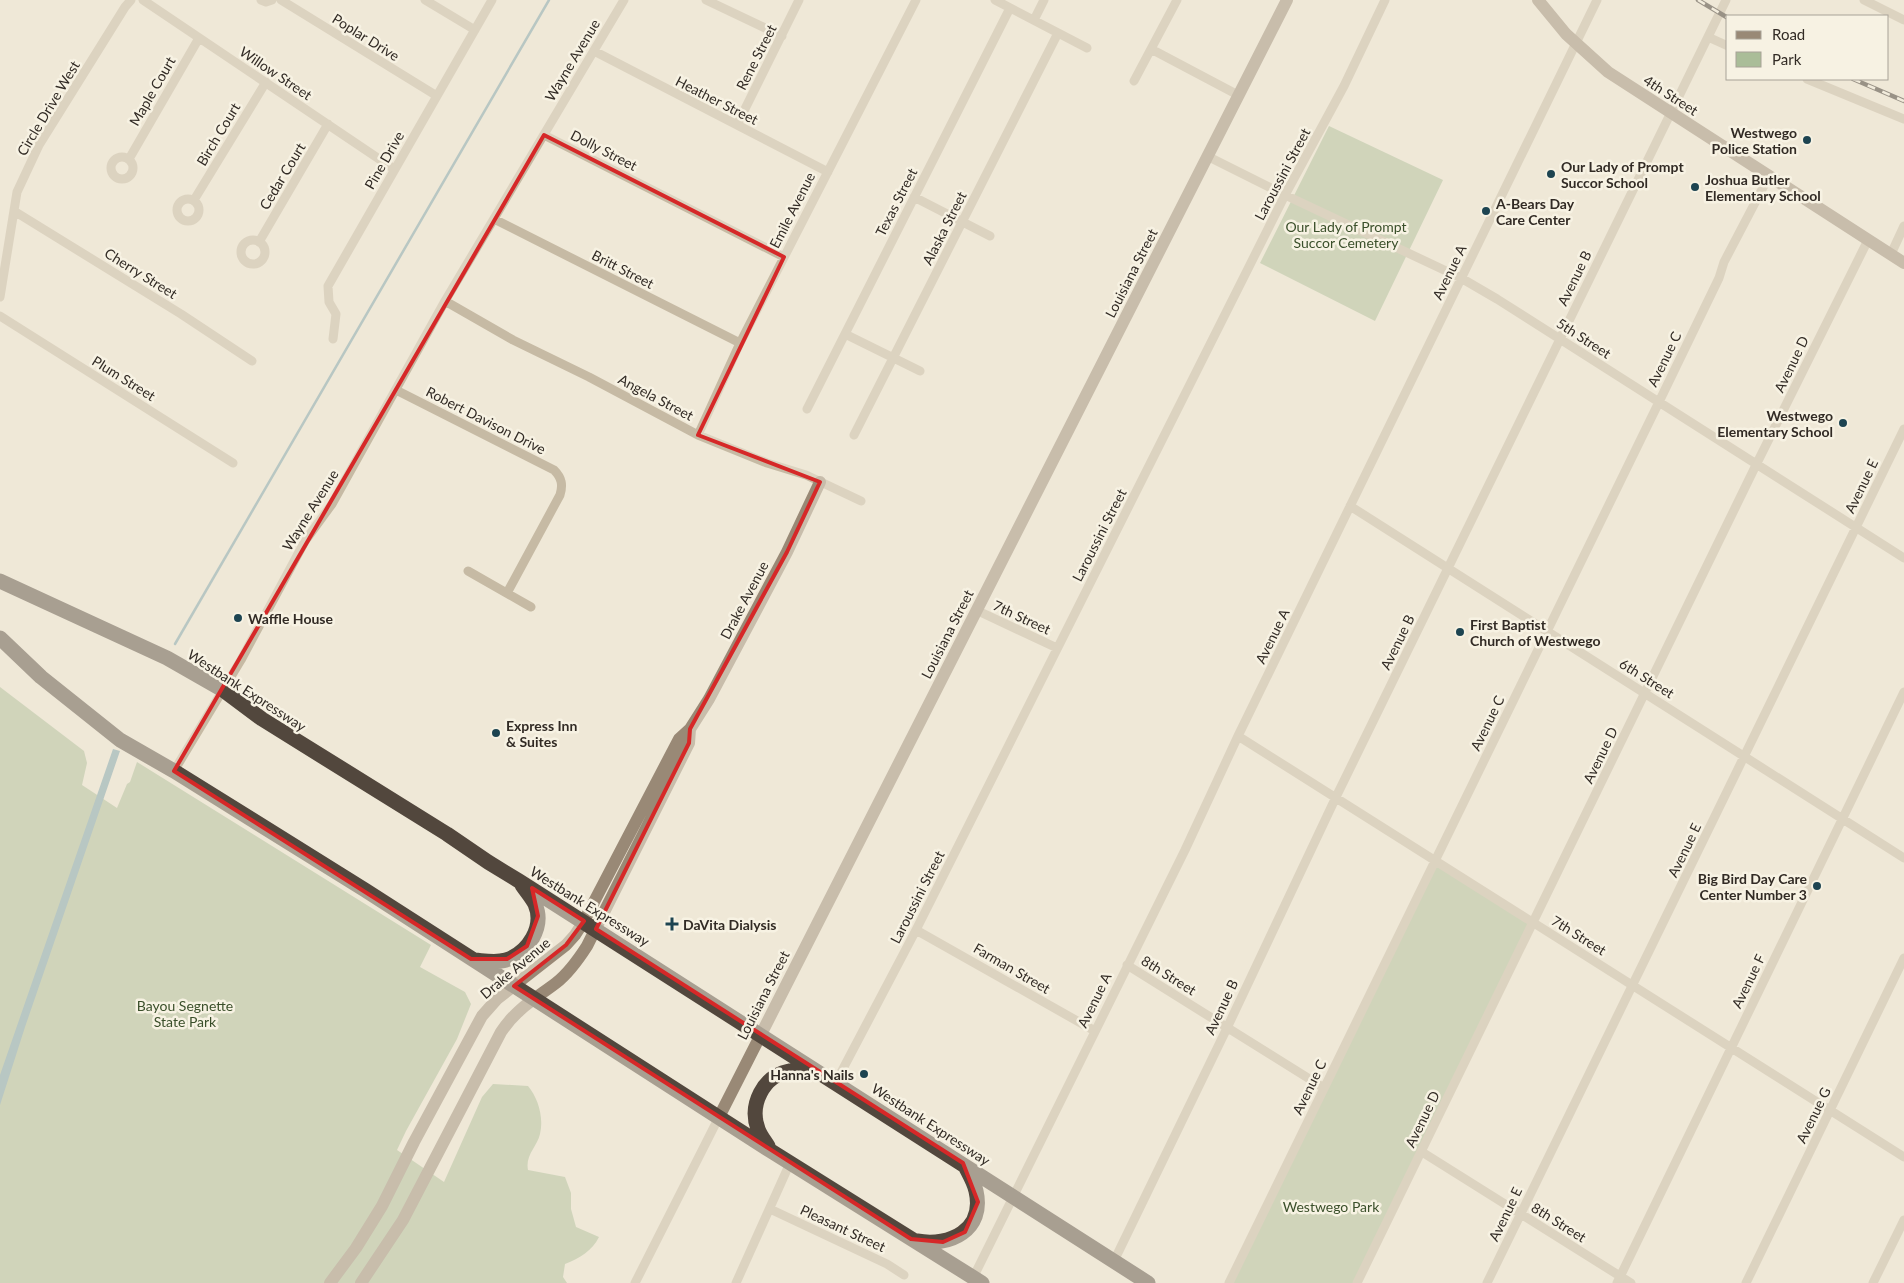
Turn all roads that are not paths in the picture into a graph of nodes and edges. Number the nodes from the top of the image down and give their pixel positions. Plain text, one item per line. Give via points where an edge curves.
1 (132, 0) edge
2 (143, 0) edge
3 (261, 0) edge
4 (272, 0) edge
5 (281, 0) edge
6 (425, 0) edge
7 (492, 0) edge
8 (624, 0) edge
9 (706, 0) edge
10 (799, 0) edge
11 (916, 0) edge
12 (995, 0) edge
13 (1044, 0) edge
14 (1177, 0) edge
15 (1287, 0) edge
16 (1385, 0) edge
17 (1538, 0) edge
18 (1597, 0) edge
19 (1726, 0) edge
20 (1864, 0) edge
21 (1887, 0) edge
22 (1010, 8) junction
23 (1882, 10) junction
24 (1034, 20) junction
25 (1904, 20) edge
26 (475, 30) junction
27 (1058, 33) junction
28 (782, 36) junction
29 (1708, 37) junction
30 (199, 38) junction
31 (1576, 44) junction
32 (1726, 45) edge
33 (1088, 48) dead end
34 (1151, 49) junction
35 (594, 51) junction
36 (1809, 80) edge
37 (266, 82) junction
38 (1134, 82) dead end
39 (1238, 95) junction
40 (437, 96) junction
41 (1670, 113) junction
42 (1904, 119) edge
43 (328, 124) junction
44 (737, 126) junction
45 (544, 135) junction
46 (1207, 156) junction
47 (128, 159) dead end
48 (394, 169) junction
49 (828, 172) junction
50 (1769, 176) junction
51 (1285, 195) junction
52 (914, 197) junction
53 (194, 200) dead end
54 (14, 211) junction
55 (494, 219) junction
56 (962, 222) junction
57 (1904, 226) edge
58 (990, 236) dead end
59 (1868, 240) junction
60 (259, 242) dead end
61 (1891, 254) junction
62 (784, 258) junction
63 (1904, 263) edge
64 (1461, 278) junction
65 (0, 297) edge
66 (445, 301) junction
67 (0, 316) edge
68 (845, 334) junction
69 (333, 339) dead end
70 (1560, 339) junction
71 (740, 343) junction
72 (893, 358) junction
73 (252, 361) dead end
74 (920, 371) dead end
75 (396, 390) junction
76 (1659, 402) junction
77 (806, 409) dead end
78 (1904, 429) edge
79 (698, 435) junction
80 (854, 435) dead end
81 (233, 463) dead end
82 (1756, 465) junction
83 (820, 482) junction
84 (861, 500) dead end
85 (1350, 506) junction
86 (1856, 528) junction
87 (1904, 558) edge
88 (1448, 568) junction
89 (468, 571) dead end
90 (0, 581) edge
91 (508, 593) junction
92 (531, 607) dead end
93 (976, 610) junction
94 (1547, 631) junction
95 (0, 638) edge
96 (1058, 648) junction
97 (223, 690) junction
98 (1904, 692) edge
99 (1645, 693) junction
100 (1238, 736) junction
101 (1744, 757) junction
102 (174, 771) junction
103 (1336, 797) junction
104 (1843, 820) junction
105 (1904, 858) edge
106 (1435, 860) junction
107 (519, 880) junction
108 (1533, 922) junction
109 (590, 925) junction
110 (916, 930) junction
111 (1904, 958) edge
112 (471, 959) junction
113 (1127, 965) junction
114 (514, 986) junction
115 (1633, 986) junction
116 (534, 999) junction
117 (1227, 1028) junction
118 (1095, 1031) junction
119 (760, 1034) junction
120 (1731, 1047) junction
121 (820, 1072) junction
122 (836, 1082) junction
123 (1324, 1088) junction
124 (1831, 1110) junction
125 (719, 1117) junction
126 (771, 1150) junction
127 (1422, 1152) junction
128 (1904, 1157) edge
129 (790, 1163) junction
130 (963, 1164) junction
131 (1013, 1195) junction
132 (770, 1210) junction
133 (1520, 1214) junction
134 (1904, 1220) edge
135 (911, 1239) junction
136 (1114, 1260) junction
137 (904, 1275) dead end
138 (1619, 1280) edge
139 (975, 1281) edge
140 (330, 1283) edge
141 (361, 1283) edge
142 (635, 1283) edge
143 (736, 1283) edge
144 (1148, 1283) edge
145 (1229, 1283) edge
146 (1357, 1283) edge
147 (1487, 1283) edge
148 (1631, 1283) edge
149 (1746, 1283) edge
150 (1873, 1283) edge

1 - 54 street, Circle Drive West via 39,145 17,192
2 - 30 street, Willow Street
3 - 4 street
5 - 40 street, Poplar Drive
6 - 26 street
7 - 26 street, Pine Drive
8 - 35 street, Wayne Avenue
9 - 28 street
10 - 28 street, Rene Street
11 - 49 street, Emile Avenue
12 - 22 street
13 - 24 street
14 - 34 street
15 - 39 main road, Louisiana Street
16 - 51 street, Laroussini Street via 1344,86
17 - 31 main road, 4th Street
18 - 31 street, Avenue A
19 - 29 street, Avenue B
20 - 23 street
21 - 23 street
22 - 24 street
22 - 52 street, Texas Street
23 - 25 street
24 - 27 street
26 - 40 street, Pine Drive
27 - 33 street
27 - 56 street, Alaska Street
28 - 44 street, Rene Street
29 - 32 street
29 - 41 street, Avenue B
30 - 37 street, Willow Street
30 - 47 street, Maple Court
31 - 41 main road, 4th Street via 1608,72
31 - 64 street, Avenue A
34 - 38 street
34 - 39 street
35 - 44 street, Heather Street
35 - 45 street, Wayne Avenue
36 - 42 street
37 - 43 street, Willow Street
37 - 53 street, Birch Court
39 - 46 main road, Louisiana Street
40 - 48 street, Pine Drive
41 - 50 main road, 4th Street
41 - 70 street, Avenue B
43 - 48 street, Willow Street
43 - 60 street, Cedar Court
44 - 49 street, Heather Street
45 - 55 street
45 - 62 street, Dolly Street
46 - 51 street, 5th Street
46 - 93 main road, Louisiana Street
48 - 69 street, Pine Drive via 328,286 329,302 336,314
49 - 62 street, Emile Avenue
50 - 59 main road, 4th Street
50 - 76 street, Avenue C via 1724,262
51 - 64 street, 5th Street
51 - 96 street, Laroussini Street
52 - 56 street
52 - 68 street, Texas Street
54 - 65 street, Circle Drive West
54 - 73 street, Cherry Street
55 - 66 street, Wayne Avenue
55 - 71 street, Britt Street
56 - 58 street
56 - 72 street, Alaska Street
57 - 61 street
59 - 61 main road, 4th Street
59 - 82 street, Avenue D
61 - 63 main road, 4th Street
62 - 71 street, Emile Avenue
64 - 70 street, 5th Street
64 - 85 street, Avenue A
66 - 75 street, Wayne Avenue
66 - 79 street, Angela Street via 513,340
67 - 81 street, Plum Street
68 - 72 street
68 - 77 street, Texas Street
70 - 76 street, 5th Street
70 - 88 street, Avenue B
71 - 79 street, Emile Avenue
72 - 74 street
72 - 80 street, Alaska Street
75 - 91 street, Robert Davison Drive via 554,470 561,479 560,494
75 - 97 street, Wayne Avenue via 332,504 305,541
76 - 82 street, 5th Street
76 - 94 street, Avenue C
78 - 86 street, Avenue E
79 - 83 street, Angela Street
82 - 86 street, 5th Street
82 - 99 street, Avenue D
83 - 84 street, Angela Street
83 - 109 main road, Drake Avenue via 710,699 690,730 689,743
85 - 88 street, 6th Street
85 - 100 street, Avenue A
86 - 87 street, 5th Street
86 - 101 street, Avenue E
88 - 94 street, 6th Street
88 - 103 street, Avenue B
89 - 91 street
90 - 97 highway, Westbank Expressway via 167,658
91 - 92 street
93 - 96 street, 7th Street
93 - 119 main road, Louisiana Street
94 - 99 street, 6th Street
94 - 106 street, Avenue C
95 - 102 highway via 41,677 120,740
96 - 110 street, Laroussini Street
97 - 102 street, Wayne Avenue
97 - 107 highway, Westbank Expressway via 262,719
98 - 104 street, Avenue F
99 - 101 street, 6th Street
99 - 108 street, Avenue D
100 - 103 street, 7th Street
100 - 113 street, Avenue A
101 - 104 street, 6th Street
101 - 115 street, Avenue E
102 - 112 highway
103 - 106 street, 7th Street
103 - 117 street, Avenue B
104 - 105 street, 6th Street
104 - 120 street, Avenue F
106 - 108 street, 7th Street
106 - 123 street, Avenue C
107 - 109 highway, Westbank Expressway
107 - 112 highway via 538,916 534,936 519,954 506,960
108 - 115 street, 7th Street
108 - 127 street, Avenue D
109 - 114 main road, Drake Avenue
109 - 116 main road, Drake Avenue via 578,960
109 - 119 highway, Westbank Expressway
110 - 118 street, Farman Street
110 - 122 street, Laroussini Street
111 - 124 street, Avenue G
112 - 114 highway
113 - 117 street, 8th Street
113 - 118 street, Avenue A
114 - 116 highway
114 - 140 main road, Drake Avenue via 497,999 471,1033 382,1206
115 - 120 street, 7th Street
115 - 133 street, Avenue E
116 - 125 highway
116 - 141 main road, Drake Avenue via 510,1018 501,1032 403,1220
117 - 123 street, 8th Street
117 - 136 street, Avenue B
118 - 131 street, Avenue A
119 - 121 highway, Westbank Expressway
119 - 125 main road, Louisiana Street
120 - 124 street, 7th Street
120 - 138 street, Avenue F
121 - 122 highway, Westbank Expressway
121 - 126 highway via 787,1071 777,1075 762,1090 756,1118 758,1129
122 - 130 highway, Westbank Expressway
123 - 145 street, Avenue C
124 - 128 street, 7th Street
124 - 149 street, Avenue G
125 - 126 highway
125 - 142 street, Louisiana Street
126 - 129 highway
127 - 133 street, 8th Street
127 - 146 street, Avenue D
129 - 132 street
129 - 135 highway
130 - 131 highway, Westbank Expressway
130 - 135 highway via 978,1202 971,1224 965,1232 943,1242
131 - 136 highway, Westbank Expressway
131 - 139 street, Avenue A
132 - 137 street, Pleasant Street
132 - 143 street
133 - 138 street, 8th Street
133 - 147 street, Avenue E
134 - 150 street
135 - 139 highway
136 - 144 highway, Westbank Expressway
138 - 148 street, 8th Street

